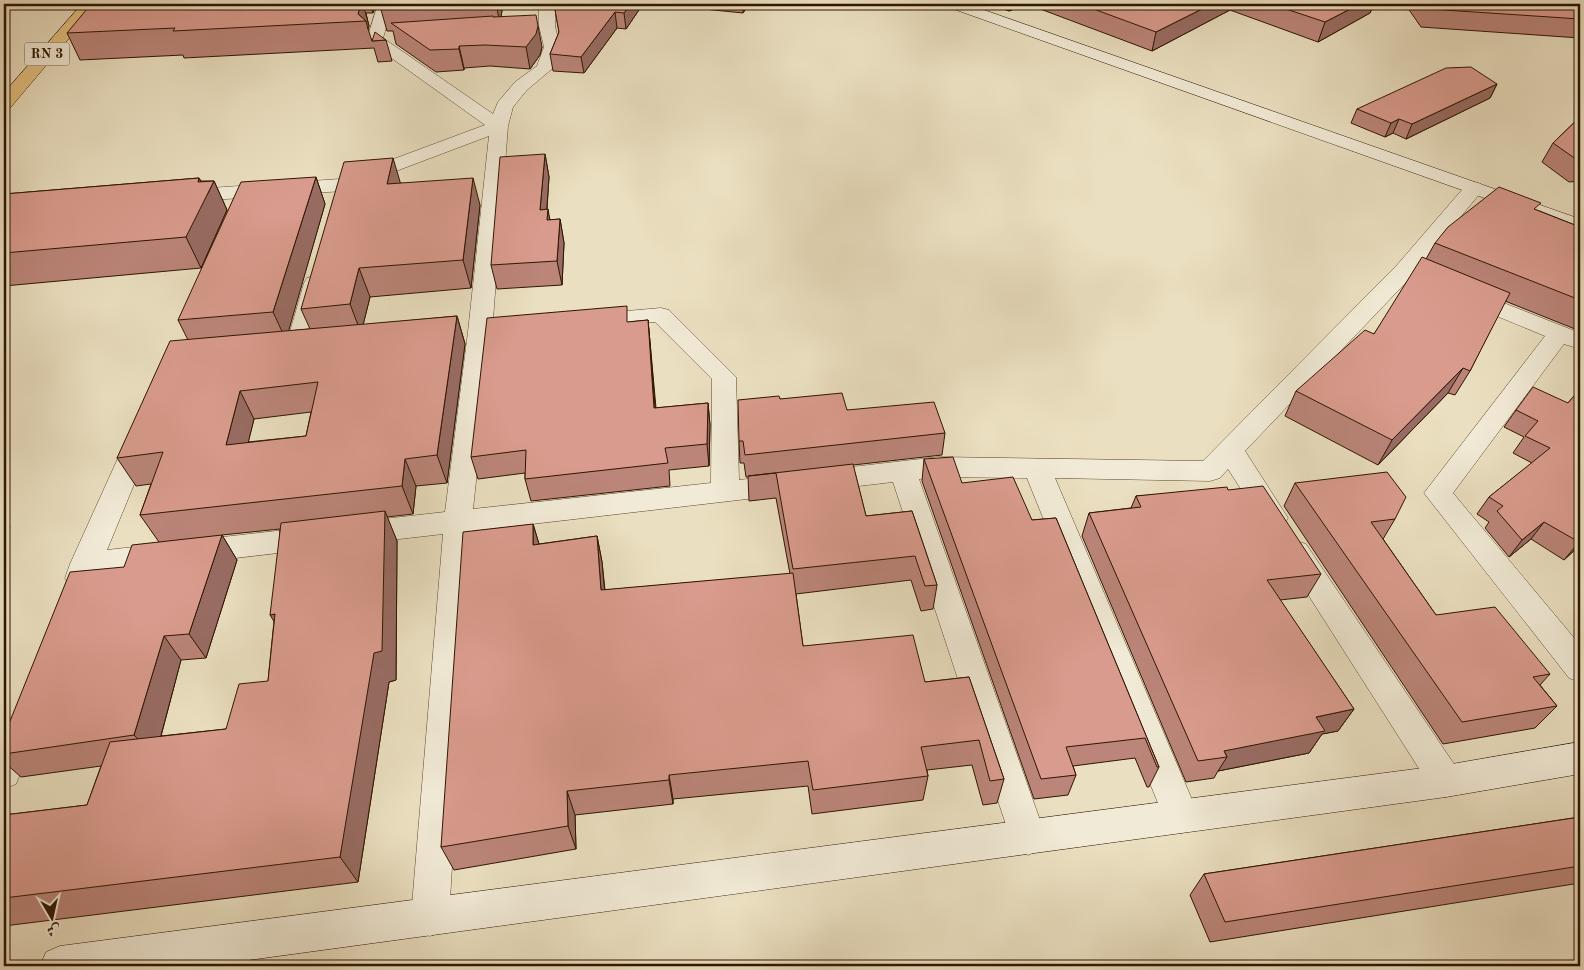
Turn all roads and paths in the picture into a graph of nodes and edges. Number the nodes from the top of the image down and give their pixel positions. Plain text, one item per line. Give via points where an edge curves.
1 (90, 4) edge
2 (547, 4) edge
3 (953, 4) edge
4 (378, 14) edge
5 (547, 26) junction
6 (528, 28) edge
7 (87, 29) edge
8 (67, 30) junction
9 (394, 38) edge
10 (376, 39) junction
11 (4, 104) edge
12 (499, 126) junction
13 (1474, 188) junction
14 (248, 192) junction
15 (160, 198) edge
16 (236, 218) edge
17 (1580, 226) edge
18 (321, 262) edge
19 (1450, 289) edge
20 (566, 324) edge
21 (1570, 338) edge
22 (297, 349) edge
23 (151, 414) edge
24 (1230, 450) junction
25 (1037, 468) junction
26 (903, 471) junction
27 (725, 491) junction
28 (458, 522) junction
29 (86, 564) junction
30 (71, 600) edge
31 (1580, 668) edge
32 (29, 709) edge
33 (1580, 758) edge
34 (4, 773) edge
35 (1446, 780) junction
36 (1181, 816) junction
37 (1028, 837) junction
38 (430, 917) junction
39 (60, 966) edge

1 - 8 main road, RN 3
2 - 5 street
3 - 13 street
4 - 10 street
5 - 6 street
5 - 12 street via 552,47 545,68 504,106
7 - 8 street
8 - 11 main road, RN 3
9 - 10 street
10 - 12 street
12 - 14 street via 340,195
12 - 28 street
13 - 17 street
13 - 24 street via 1414,274
14 - 15 street
14 - 16 street
18 - 22 street
19 - 21 street
20 - 27 street via 661,315 724,377
21 - 31 street via 1438,493
23 - 29 street
24 - 25 street via 1210,471
24 - 35 street
25 - 26 street via 938,467
25 - 36 street
26 - 27 street
26 - 37 street
27 - 28 street
28 - 29 street
28 - 38 street
29 - 30 street
32 - 34 street
33 - 35 street
35 - 36 street
36 - 37 street
37 - 38 street
38 - 39 street

